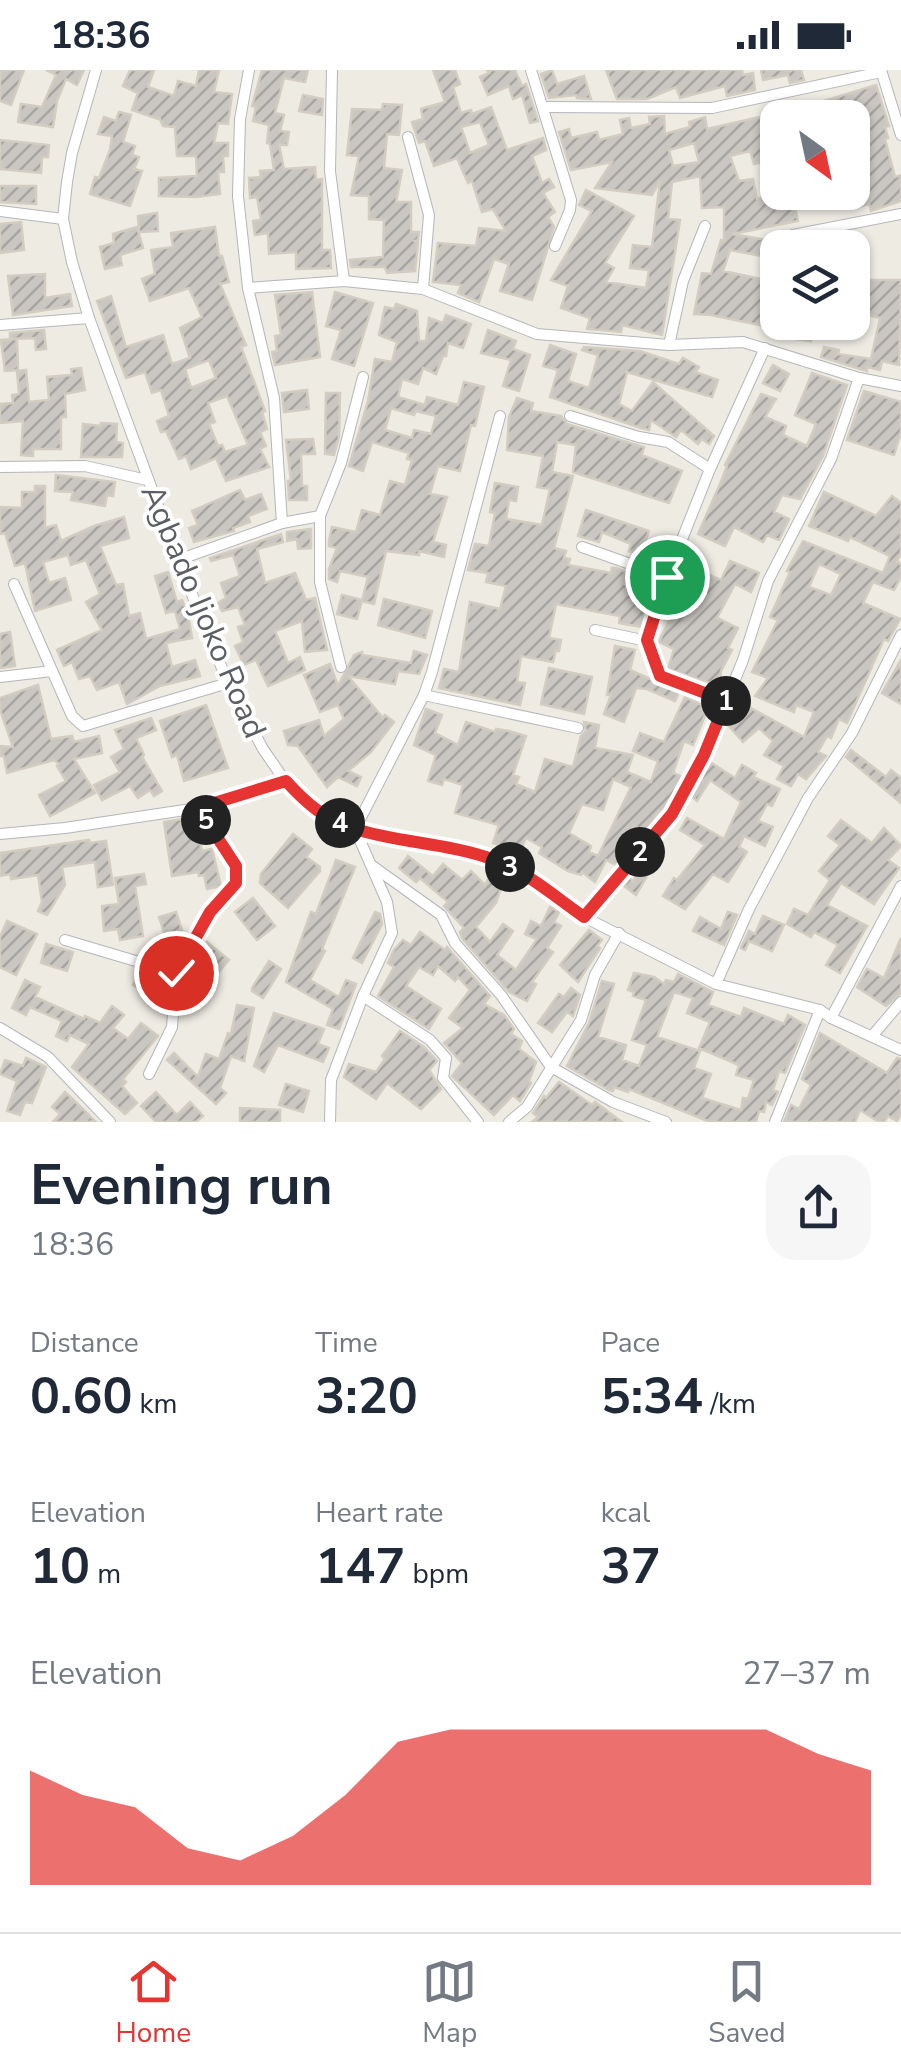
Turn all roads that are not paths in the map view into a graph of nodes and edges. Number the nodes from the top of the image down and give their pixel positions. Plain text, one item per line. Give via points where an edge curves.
1 (95, 70) edge
2 (249, 70) edge
3 (332, 70) edge
4 (531, 70) edge
5 (881, 71) edge
6 (543, 108) junction
7 (901, 135) edge
8 (408, 137) dead end
9 (0, 212) edge
10 (901, 214) edge
11 (63, 218) junction
12 (705, 226) dead end
13 (819, 230) edge
14 (555, 246) dead end
15 (344, 282) junction
16 (248, 288) junction
17 (423, 289) junction
18 (89, 318) junction
19 (0, 325) edge
20 (670, 345) junction
21 (765, 348) junction
22 (363, 377) dead end
23 (859, 378) junction
24 (901, 386) edge
25 (500, 416) dead end
26 (570, 416) dead end
27 (0, 467) edge
28 (710, 470) junction
29 (147, 480) junction
30 (320, 516) junction
31 (282, 523) junction
32 (582, 547) dead end
33 (178, 560) junction
34 (667, 577) junction
35 (14, 584) dead end
36 (595, 630) dead end
37 (901, 635) edge
38 (647, 640) junction
39 (341, 667) dead end
40 (52, 671) junction
41 (0, 677) edge
42 (228, 683) junction
43 (424, 694) junction
44 (726, 701) junction
45 (578, 728) dead end
46 (286, 781) junction
47 (198, 808) junction
48 (355, 829) junction
49 (0, 834) edge
50 (370, 864) junction
51 (901, 886) edge
52 (584, 917) junction
53 (618, 933) junction
54 (65, 940) dead end
55 (176, 973) junction
56 (716, 984) junction
57 (363, 996) junction
58 (901, 1002) edge
59 (820, 1010) junction
60 (830, 1018) junction
61 (0, 1028) edge
62 (873, 1035) junction
63 (901, 1050) edge
64 (551, 1067) junction
65 (149, 1074) dead end
66 (110, 1122) edge
67 (330, 1122) edge
68 (478, 1122) edge
69 (510, 1122) edge
70 (666, 1122) edge
71 (775, 1122) edge

1 - 11 street, Agbado Ijoko Road via 72,152
2 - 16 street via 238,196
3 - 15 street via 330,171
4 - 6 street
5 - 6 street via 712,108
5 - 7 street
6 - 14 street via 571,200
8 - 17 street via 430,215
9 - 11 street
10 - 13 street
11 - 18 street, Agbado Ijoko Road
12 - 20 street via 683,282
15 - 16 street
15 - 17 street
16 - 31 street via 274,398
17 - 20 street via 537,334
18 - 19 street
18 - 29 street, Agbado Ijoko Road
20 - 21 street
21 - 23 street
21 - 28 street
22 - 30 street via 342,463
23 - 24 street
23 - 44 street via 837,444 768,582
25 - 43 street
26 - 28 street via 668,442
27 - 29 street via 85,466
28 - 34 street
29 - 33 street, Agbado Ijoko Road
30 - 31 street
30 - 39 street via 320,582
31 - 33 street
32 - 34 street
33 - 42 street, Agbado Ijoko Road
34 - 38 street
35 - 40 street
36 - 38 street
37 - 56 street via 852,733 808,798
38 - 44 street via 660,676
40 - 41 street
40 - 42 street via 82,726
42 - 46 street, Agbado Ijoko Road
43 - 45 street
43 - 48 street
44 - 52 street via 672,814
46 - 47 street
46 - 48 street, Agbado Ijoko Road via 310,805
47 - 49 street
47 - 55 street via 238,874
48 - 50 street
48 - 52 street, Agbado Ijoko Road via 492,859 530,877
50 - 57 street via 392,933
50 - 64 street via 442,915 455,943 502,995
51 - 60 street
52 - 53 street, Agbado Ijoko Road
53 - 56 street, Agbado Ijoko Road
53 - 64 street via 594,976 581,1020
54 - 55 street
55 - 65 street via 172,1027
56 - 59 street, Agbado Ijoko Road
57 - 67 street via 331,1080
57 - 68 street via 430,1040 446,1058 443,1078
58 - 62 street
59 - 60 street, Agbado Ijoko Road
59 - 71 street
60 - 62 street, Agbado Ijoko Road
61 - 66 street via 48,1057
62 - 63 street, Agbado Ijoko Road
64 - 69 street via 527,1108
64 - 70 street

